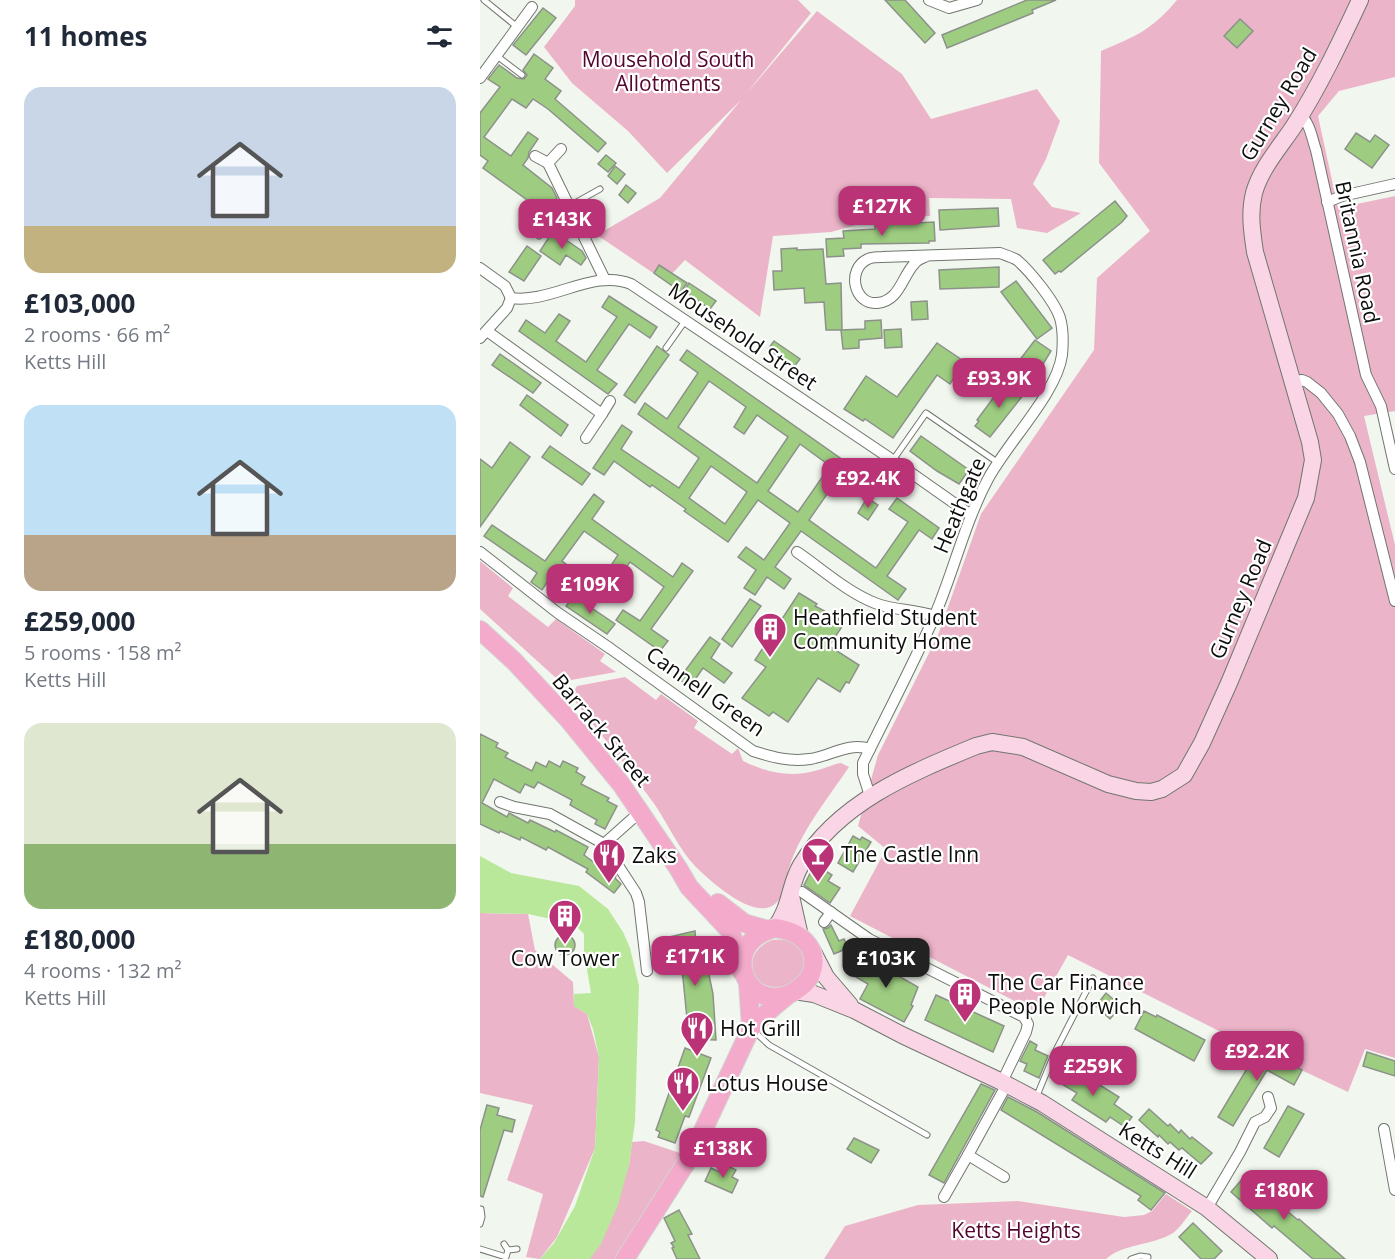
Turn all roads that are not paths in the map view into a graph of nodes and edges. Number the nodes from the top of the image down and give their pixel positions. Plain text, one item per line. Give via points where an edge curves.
1 (484, 0) edge
2 (929, 0) edge
3 (977, 0) edge
4 (1360, 0) edge
5 (532, 7) dead end
6 (516, 26) junction
7 (495, 56) junction
8 (522, 75) dead end
9 (480, 78) edge
10 (1300, 115) junction
11 (561, 149) dead end
12 (535, 156) dead end
13 (548, 163) junction
14 (1395, 184) edge
15 (600, 189) dead end
16 (1327, 202) junction
17 (569, 205) junction
18 (539, 236) dead end
19 (927, 256) junction
20 (480, 268) edge
21 (605, 280) junction
22 (512, 298) junction
23 (686, 320) junction
24 (483, 334) edge
25 (666, 348) dead end
26 (1291, 382) junction
27 (610, 401) dead end
28 (602, 414) junction
29 (586, 438) dead end
30 (997, 462) junction
31 (894, 466) junction
32 (1395, 469) edge
33 (971, 515) junction
34 (480, 552) edge
35 (797, 552) dead end
36 (1395, 601) edge
37 (934, 616) junction
38 (480, 630) edge
39 (870, 749) junction
40 (870, 796) junction
41 (500, 802) dead end
42 (640, 812) junction
43 (604, 844) junction
44 (678, 868) junction
45 (797, 894) junction
46 (831, 912) junction
47 (824, 922) dead end
48 (771, 929) junction
49 (805, 941) junction
50 (647, 971) dead end
51 (745, 977) junction
52 (1093, 978) dead end
53 (791, 993) junction
54 (854, 1010) junction
55 (751, 1028) junction
56 (1005, 1083) junction
57 (1268, 1096) dead end
58 (1035, 1100) junction
59 (1384, 1129) dead end
60 (927, 1135) dead end
61 (968, 1155) junction
62 (1004, 1177) dead end
63 (1395, 1190) edge
64 (944, 1197) dead end
65 (1207, 1208) junction
66 (481, 1209) edge
67 (480, 1224) edge
68 (480, 1249) edge
69 (517, 1249) dead end
70 (1148, 1257) dead end
71 (625, 1259) edge
72 (1131, 1259) edge
73 (1269, 1259) edge

1 - 6 lane
2 - 3 street via 949,8
4 - 10 street, Gurney Road
5 - 6 street
6 - 7 street
7 - 8 lane
7 - 9 street
10 - 16 street, Britannia Road via 1307,122 1316,150
10 - 26 street, Gurney Road via 1261,177 1251,204 1255,252
11 - 13 street
12 - 13 street
13 - 17 street
14 - 16 street
15 - 17 lane
16 - 32 street, Britannia Road via 1366,375 1382,406
17 - 18 lane
17 - 21 street
19 - 19 street, Heathgate via 917,261 902,285 885,301 874,303 858,293 855,275 868,259
19 - 30 street, Heathgate via 1000,253 1015,259 1029,272 1060,318 1062,354 1055,377
20 - 22 street via 505,286
21 - 22 street, Mousehold Street via 532,298
21 - 23 street, Mousehold Street via 621,279
22 - 24 street
23 - 25 lane
23 - 31 street, Mousehold Street
24 - 28 street
26 - 36 street via 1302,380 1321,393 1350,436
26 - 40 street, Gurney Road via 1310,442 1310,482 1229,683 1184,775 1162,789 1136,792 1107,784 1023,747 992,742 949,757
27 - 28 street
28 - 29 street
30 - 31 lane via 927,413
30 - 33 street, Heathgate
31 - 33 street, Mousehold Street
33 - 37 street, Heathgate
34 - 39 street, Cannell Green via 558,614 753,751 792,760 811,759 851,746
35 - 37 street via 874,603
37 - 39 street, Heathgate
38 - 42 main road, Barrack Street via 568,719
39 - 40 street, Heathgate via 862,768
40 - 45 street, Gurney Road via 835,823 810,851 799,868
41 - 43 street via 550,814
42 - 43 street
42 - 44 main road, Barrack Street
43 - 50 street via 636,893
44 - 48 main road, Barrack Street via 744,923
44 - 51 main road, Barrack Street via 689,887 731,932
45 - 46 street
45 - 48 street, Gurney Road
45 - 49 street, Gurney Road
46 - 47 street
46 - 56 street via 869,939 1024,1017 1028,1024 1026,1032
48 - 49 main road via 788,930
48 - 51 main road via 752,940 745,950
49 - 53 main road via 813,961 810,978
49 - 54 street, Ketts Hill via 826,977
51 - 53 main road via 758,992 768,996
51 - 55 main road
52 - 58 lane
53 - 54 street, Ketts Hill via 814,994
53 - 55 main road
54 - 56 street, Ketts Hill
55 - 60 lane via 769,1045
55 - 71 main road via 688,1162
56 - 58 street, Ketts Hill
56 - 61 street
57 - 65 street via 1271,1108 1255,1122
58 - 65 street, Ketts Hill
59 - 63 street
61 - 62 street
61 - 64 street
65 - 73 street, Ketts Hill
66 - 67 lane
68 - 69 lane via 506,1257 506,1247
70 - 72 lane

